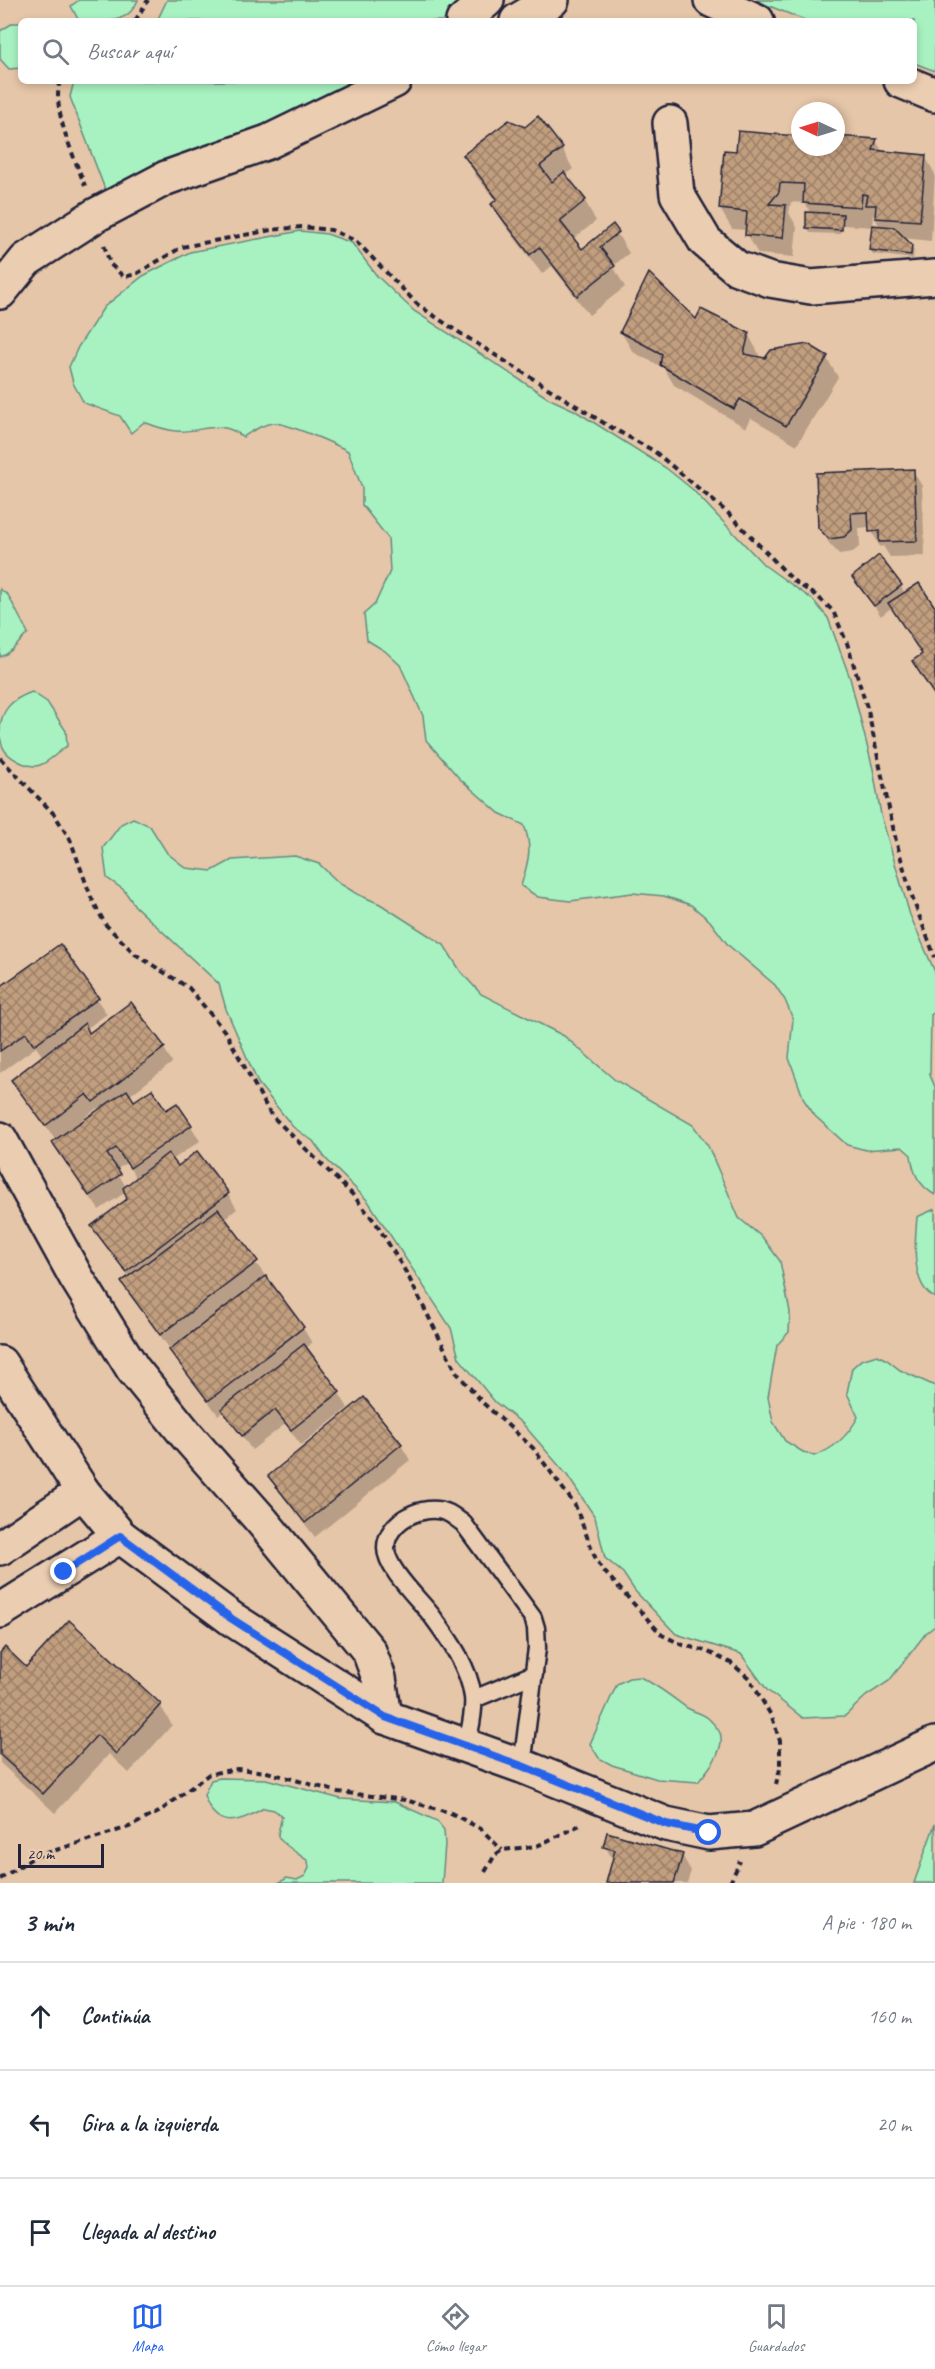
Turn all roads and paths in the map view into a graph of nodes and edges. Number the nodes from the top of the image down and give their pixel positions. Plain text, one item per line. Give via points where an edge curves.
1 (148, 0) edge
2 (487, 0) edge
3 (552, 0) edge
4 (711, 0) edge
5 (137, 18) edge
6 (466, 18) edge
7 (522, 18) edge
8 (750, 18) edge
9 (59, 84) edge
10 (388, 84) edge
11 (908, 84) edge
12 (935, 95) edge
13 (670, 123) dead end
14 (96, 215) junction
15 (935, 277) edge
16 (0, 292) edge
17 (0, 758) edge
18 (935, 957) edge
19 (0, 1139) edge
20 (0, 1363) edge
21 (83, 1492) junction
22 (120, 1536) junction
23 (0, 1548) edge
24 (0, 1611) edge
25 (534, 1674) junction
26 (474, 1699) junction
27 (385, 1717) junction
28 (935, 1744) edge
29 (466, 1746) junction
30 (522, 1766) junction
31 (780, 1769) dead end
32 (620, 1807) junction
33 (502, 1850) junction
34 (485, 1872) dead end
35 (0, 1879) edge

1 - 5 path
2 - 6 street
3 - 7 street
4 - 8 street
9 - 14 path via 62,122
10 - 14 street via 268,142 166,178
11 - 12 street
13 - 15 street via 677,194 705,241 737,268 770,280 812,287
14 - 16 street via 27,260
14 - 18 path via 110,264 124,277 182,247 271,230 331,230 356,241 417,304 607,426 654,451 728,513 794,580 833,611 868,711 896,841
17 - 31 path via 54,814 70,838 105,924 135,954 189,987 226,1033 271,1115 352,1194 376,1223 407,1274 457,1373 483,1403 533,1448 575,1505 602,1569 662,1635 731,1663 749,1678 772,1716 780,1741
19 - 27 street via 76,1277 133,1369 369,1651 379,1678
20 - 21 street
21 - 22 street
21 - 23 street
22 - 24 street
22 - 27 street via 232,1619
25 - 26 lane
25 - 26 lane via 536,1628 528,1608 463,1523 447,1512 432,1509 415,1513 390,1533 386,1549 392,1566 459,1657
25 - 30 lane
26 - 29 lane
27 - 29 street
28 - 32 street via 754,1828 729,1833 693,1831
29 - 30 street
30 - 32 street
32 - 33 path via 537,1846
33 - 34 path
33 - 35 path via 481,1829 451,1813 405,1800 338,1791 237,1769 209,1774 159,1812 129,1827 34,1857

